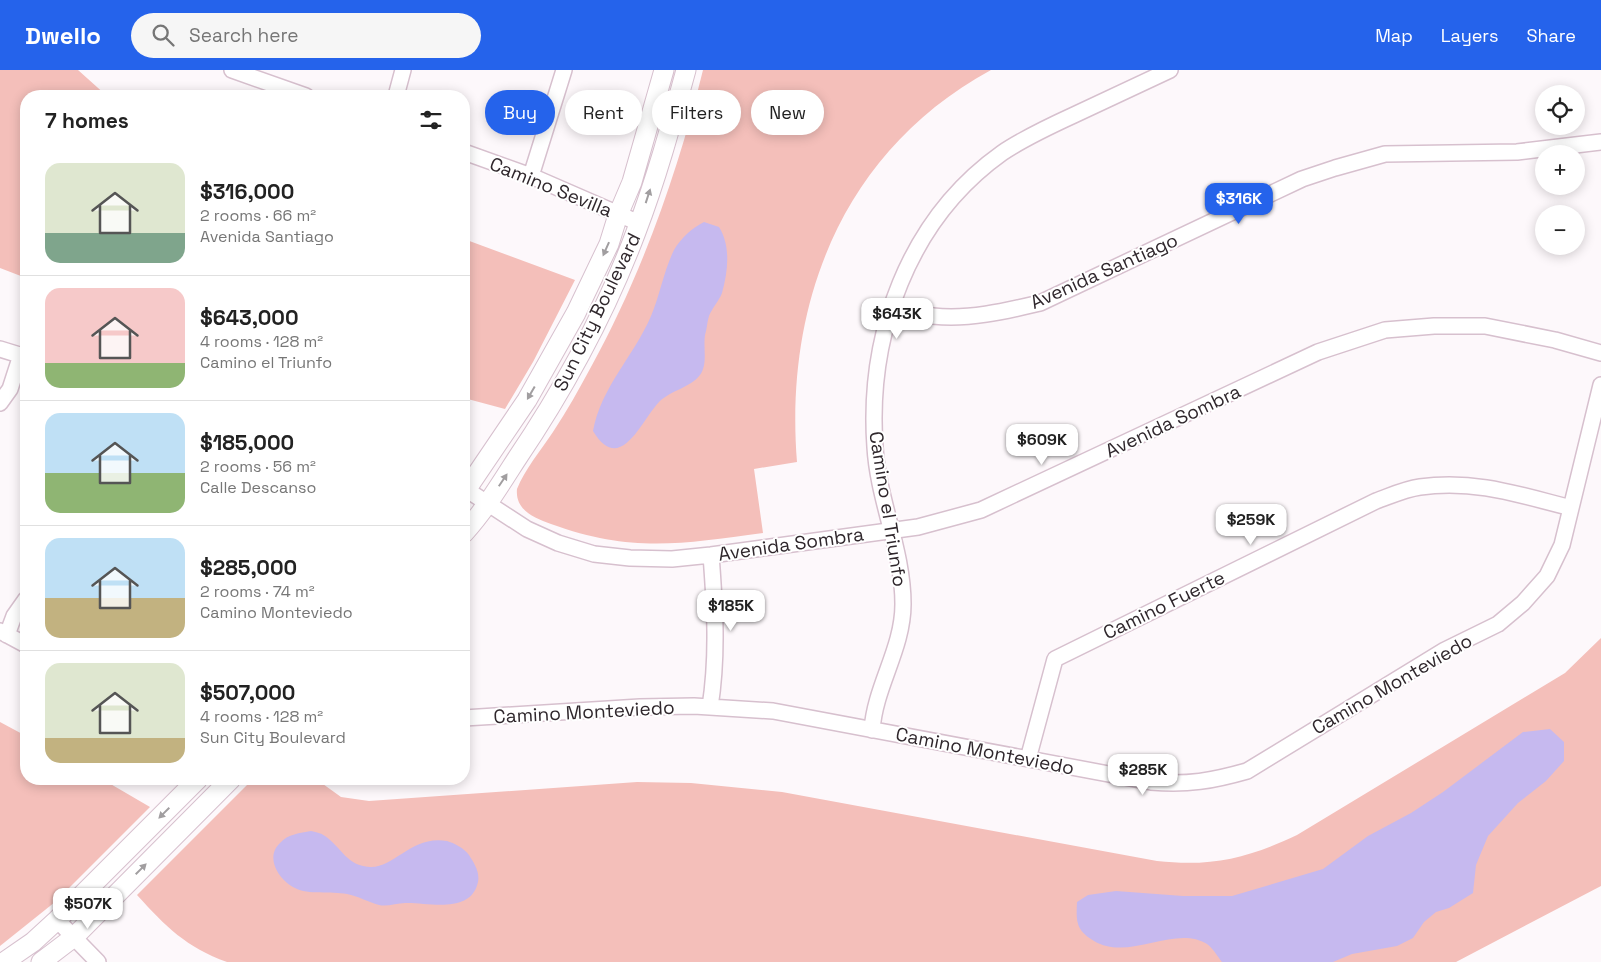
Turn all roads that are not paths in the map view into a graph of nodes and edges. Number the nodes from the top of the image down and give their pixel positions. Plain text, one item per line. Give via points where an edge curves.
1 (232, 70) edge
2 (403, 70) edge
3 (564, 70) edge
4 (664, 70) edge
5 (686, 70) edge
6 (1170, 70) edge
7 (289, 90) edge
8 (398, 90) edge
9 (1601, 142) edge
10 (470, 154) edge
11 (531, 176) junction
12 (618, 215) junction
13 (639, 223) junction
14 (892, 306) junction
15 (0, 349) edge
16 (1601, 353) edge
17 (20, 355) edge
18 (20, 365) edge
19 (1601, 385) edge
20 (0, 403) edge
21 (470, 481) edge
22 (470, 493) edge
23 (487, 503) junction
24 (1571, 508) junction
25 (470, 525) edge
26 (892, 530) junction
27 (711, 555) junction
28 (20, 608) edge
29 (3, 633) edge
30 (20, 642) edge
31 (710, 707) junction
32 (470, 718) edge
33 (872, 730) junction
34 (1028, 759) junction
35 (192, 785) edge
36 (224, 785) edge
37 (57, 920) junction
38 (74, 937) junction
39 (4, 962) edge
40 (41, 962) edge
41 (98, 962) edge

1 - 7 street
2 - 8 street
3 - 11 street
4 - 12 street, Sun City Boulevard via 632,182
13 -> 5 street, Sun City Boulevard via 670,131
6 - 14 street, Camino el Triunfo via 1002,153 966,184 936,217 913,255
9 - 14 street, Avenida Santiago via 1517,152 1385,154 1302,179 1040,303 1002,312 959,316 933,316
10 - 11 street, Camino Sevilla
11 - 12 street, Camino Sevilla
12 - 13 street, Camino Sevilla
12 -> 21 street, Sun City Boulevard via 609,244 576,313 527,400
23 -> 13 street, Sun City Boulevard via 546,416 597,320
14 - 26 street, Camino el Triunfo via 877,371 874,418 880,483
15 - 17 street
16 - 26 street, Avenida Sombra via 1485,326 1385,330 1318,352 981,510 918,527
18 - 20 street
19 - 24 street, Camino Monteviedo
22 - 23 street, Avenida Sombra
23 - 25 street, Sun City Boulevard
23 - 27 street, Avenida Sombra via 527,529 594,554 672,559
24 - 34 street, Camino Monteviedo via 1562,545 1547,576 1498,624 1445,650 1247,771 1215,780 1182,784 1151,782
24 - 34 street, Camino Fuerte via 1477,485 1418,487 1376,501 1054,659
26 - 27 street, Avenida Sombra
26 - 33 street, Camino el Triunfo via 901,578 902,621 874,712
27 - 31 street via 716,616 715,675
28 - 29 street
29 - 30 street
31 - 32 street, Camino Monteviedo via 640,707
31 - 33 street, Camino Monteviedo via 773,711
33 - 34 street, Camino Monteviedo
35 -> 37 street
38 -> 36 street
37 - 38 street
37 - 39 street
38 - 40 street
38 - 41 street

